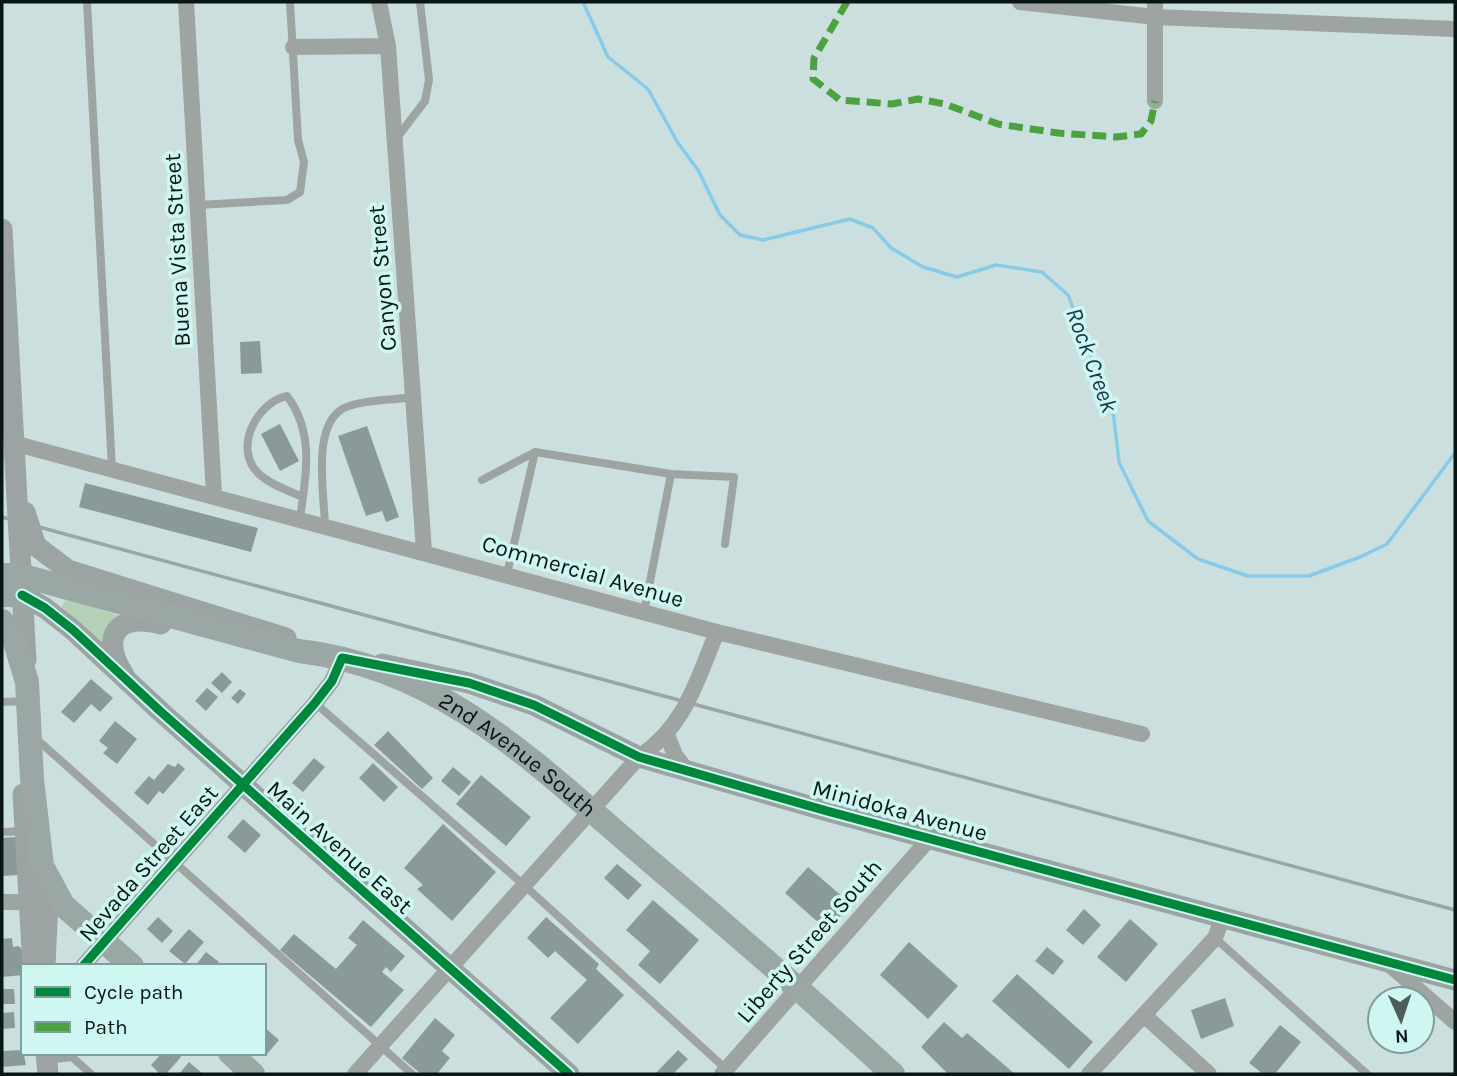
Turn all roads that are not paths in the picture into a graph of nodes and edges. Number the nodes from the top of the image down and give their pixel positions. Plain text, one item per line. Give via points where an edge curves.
1 (87, 2) edge
2 (186, 2) edge
3 (290, 2) edge
4 (379, 2) edge
5 (420, 2) edge
6 (1020, 2) edge
7 (1155, 9) edge
8 (1455, 29) edge
9 (388, 46) junction
10 (293, 47) junction
11 (1155, 101) dead end
12 (394, 142) junction
13 (198, 205) junction
14 (2, 229) edge
15 (3, 273) edge
16 (414, 397) junction
17 (535, 452) junction
18 (11, 463) edge
19 (112, 468) junction
20 (671, 474) junction
21 (482, 480) dead end
22 (214, 495) junction
23 (303, 497) junction
24 (300, 518) junction
25 (325, 525) junction
26 (725, 544) dead end
27 (424, 551) junction
28 (507, 574) junction
29 (11, 585) edge
30 (644, 612) junction
31 (2, 621) edge
32 (717, 632) junction
33 (299, 651) junction
34 (336, 656) junction
35 (131, 686) junction
36 (28, 696) junction
37 (2, 702) edge
38 (315, 703) junction
39 (1142, 734) dead end
40 (667, 735) junction
41 (41, 743) junction
42 (639, 757) junction
43 (687, 771) junction
44 (242, 785) junction
45 (590, 811) junction
46 (25, 830) junction
47 (2, 832) edge
48 (930, 838) junction
49 (172, 863) junction
50 (526, 886) junction
51 (47, 898) junction
52 (2, 902) edge
53 (1223, 916) junction
54 (1215, 938) junction
55 (105, 942) junction
56 (1385, 961) junction
57 (33, 964) edge
58 (45, 964) edge
59 (85, 964) edge
60 (130, 964) edge
61 (448, 968) junction
62 (1455, 980) edge
63 (798, 988) junction
64 (1144, 1016) junction
65 (1455, 1022) edge
66 (380, 1046) junction
67 (232, 1055) edge
68 (47, 1063) edge
69 (726, 1073) edge
70 (91, 1074) edge
71 (253, 1074) edge
72 (355, 1074) edge
73 (412, 1074) edge
74 (569, 1074) edge
75 (894, 1074) edge
76 (1089, 1074) edge
77 (1209, 1074) edge
78 (1367, 1074) edge

1 - 19 lane
2 - 13 street, Buena Vista Street
3 - 10 lane
4 - 9 street, Canyon Street
5 - 12 lane via 429,80 425,101
6 - 7 street
7 - 8 street
7 - 11 street
9 - 10 street
9 - 12 street, Canyon Street
10 - 13 lane via 303,162 300,192 287,200
12 - 16 street, Canyon Street
13 - 22 street, Buena Vista Street
14 - 15 street
15 - 18 street
16 - 25 lane via 348,406 330,419 323,443
16 - 27 street, Canyon Street
17 - 20 lane
17 - 21 lane
17 - 28 lane
18 - 19 street, Commercial Avenue
18 - 29 street
18 - 34 street, Minidoka Avenue via 36,546 68,570 252,625
19 - 22 street, Commercial Avenue
20 - 26 lane via 734,477
20 - 30 lane
22 - 24 street, Commercial Avenue
23 - 23 lane via 307,442 295,406 287,396 275,398 251,427 247,439 251,460 257,472
23 - 24 lane
24 - 25 street, Commercial Avenue
25 - 27 street, Commercial Avenue
27 - 28 street, Commercial Avenue
28 - 30 street, Commercial Avenue
29 - 33 main road, 2nd Avenue South
29 - 35 street, Main Avenue East via 61,620
29 - 36 street
30 - 32 street, Commercial Avenue
31 - 36 main road via 14,639
32 - 39 street, Commercial Avenue
32 - 40 street via 689,702
33 - 34 main road, 2nd Avenue South
33 - 35 street via 238,644 141,618 131,620 118,628 113,648
34 - 38 street, Nevada Street East via 331,681
34 - 42 street, Minidoka Avenue via 410,669 507,696
34 - 45 main road, 2nd Avenue South via 432,693 476,716
35 - 44 street, Main Avenue East
36 - 37 lane
36 - 41 street
36 - 46 street via 20,741
36 - 51 main road via 38,844
38 - 44 street, Nevada Street East
38 - 50 lane
40 - 42 street
40 - 43 street via 674,755
41 - 49 lane
41 - 51 street
42 - 43 street, Minidoka Avenue
42 - 45 street
43 - 48 street, Minidoka Avenue
44 - 49 street, Nevada Street East
44 - 61 street, Main Avenue East
45 - 50 street
45 - 63 main road, 2nd Avenue South
46 - 47 lane
46 - 51 street
48 - 53 street, Minidoka Avenue
48 - 63 street, Liberty Street South
49 - 55 street, Nevada Street East
49 - 66 lane
50 - 61 street
50 - 69 lane
51 - 52 street
51 - 55 main road
51 - 57 street
51 - 58 street
53 - 54 street
53 - 56 street, Minidoka Avenue
54 - 64 street
54 - 78 lane
55 - 59 street, Nevada Street East
55 - 60 main road
56 - 62 street, Minidoka Avenue
56 - 65 street
61 - 66 street
61 - 74 street, Main Avenue East
63 - 69 street, Liberty Street South
63 - 75 main road, 2nd Avenue South
64 - 76 street
64 - 77 street
66 - 72 street
66 - 73 lane
67 - 71 main road
68 - 70 lane via 72,1057

